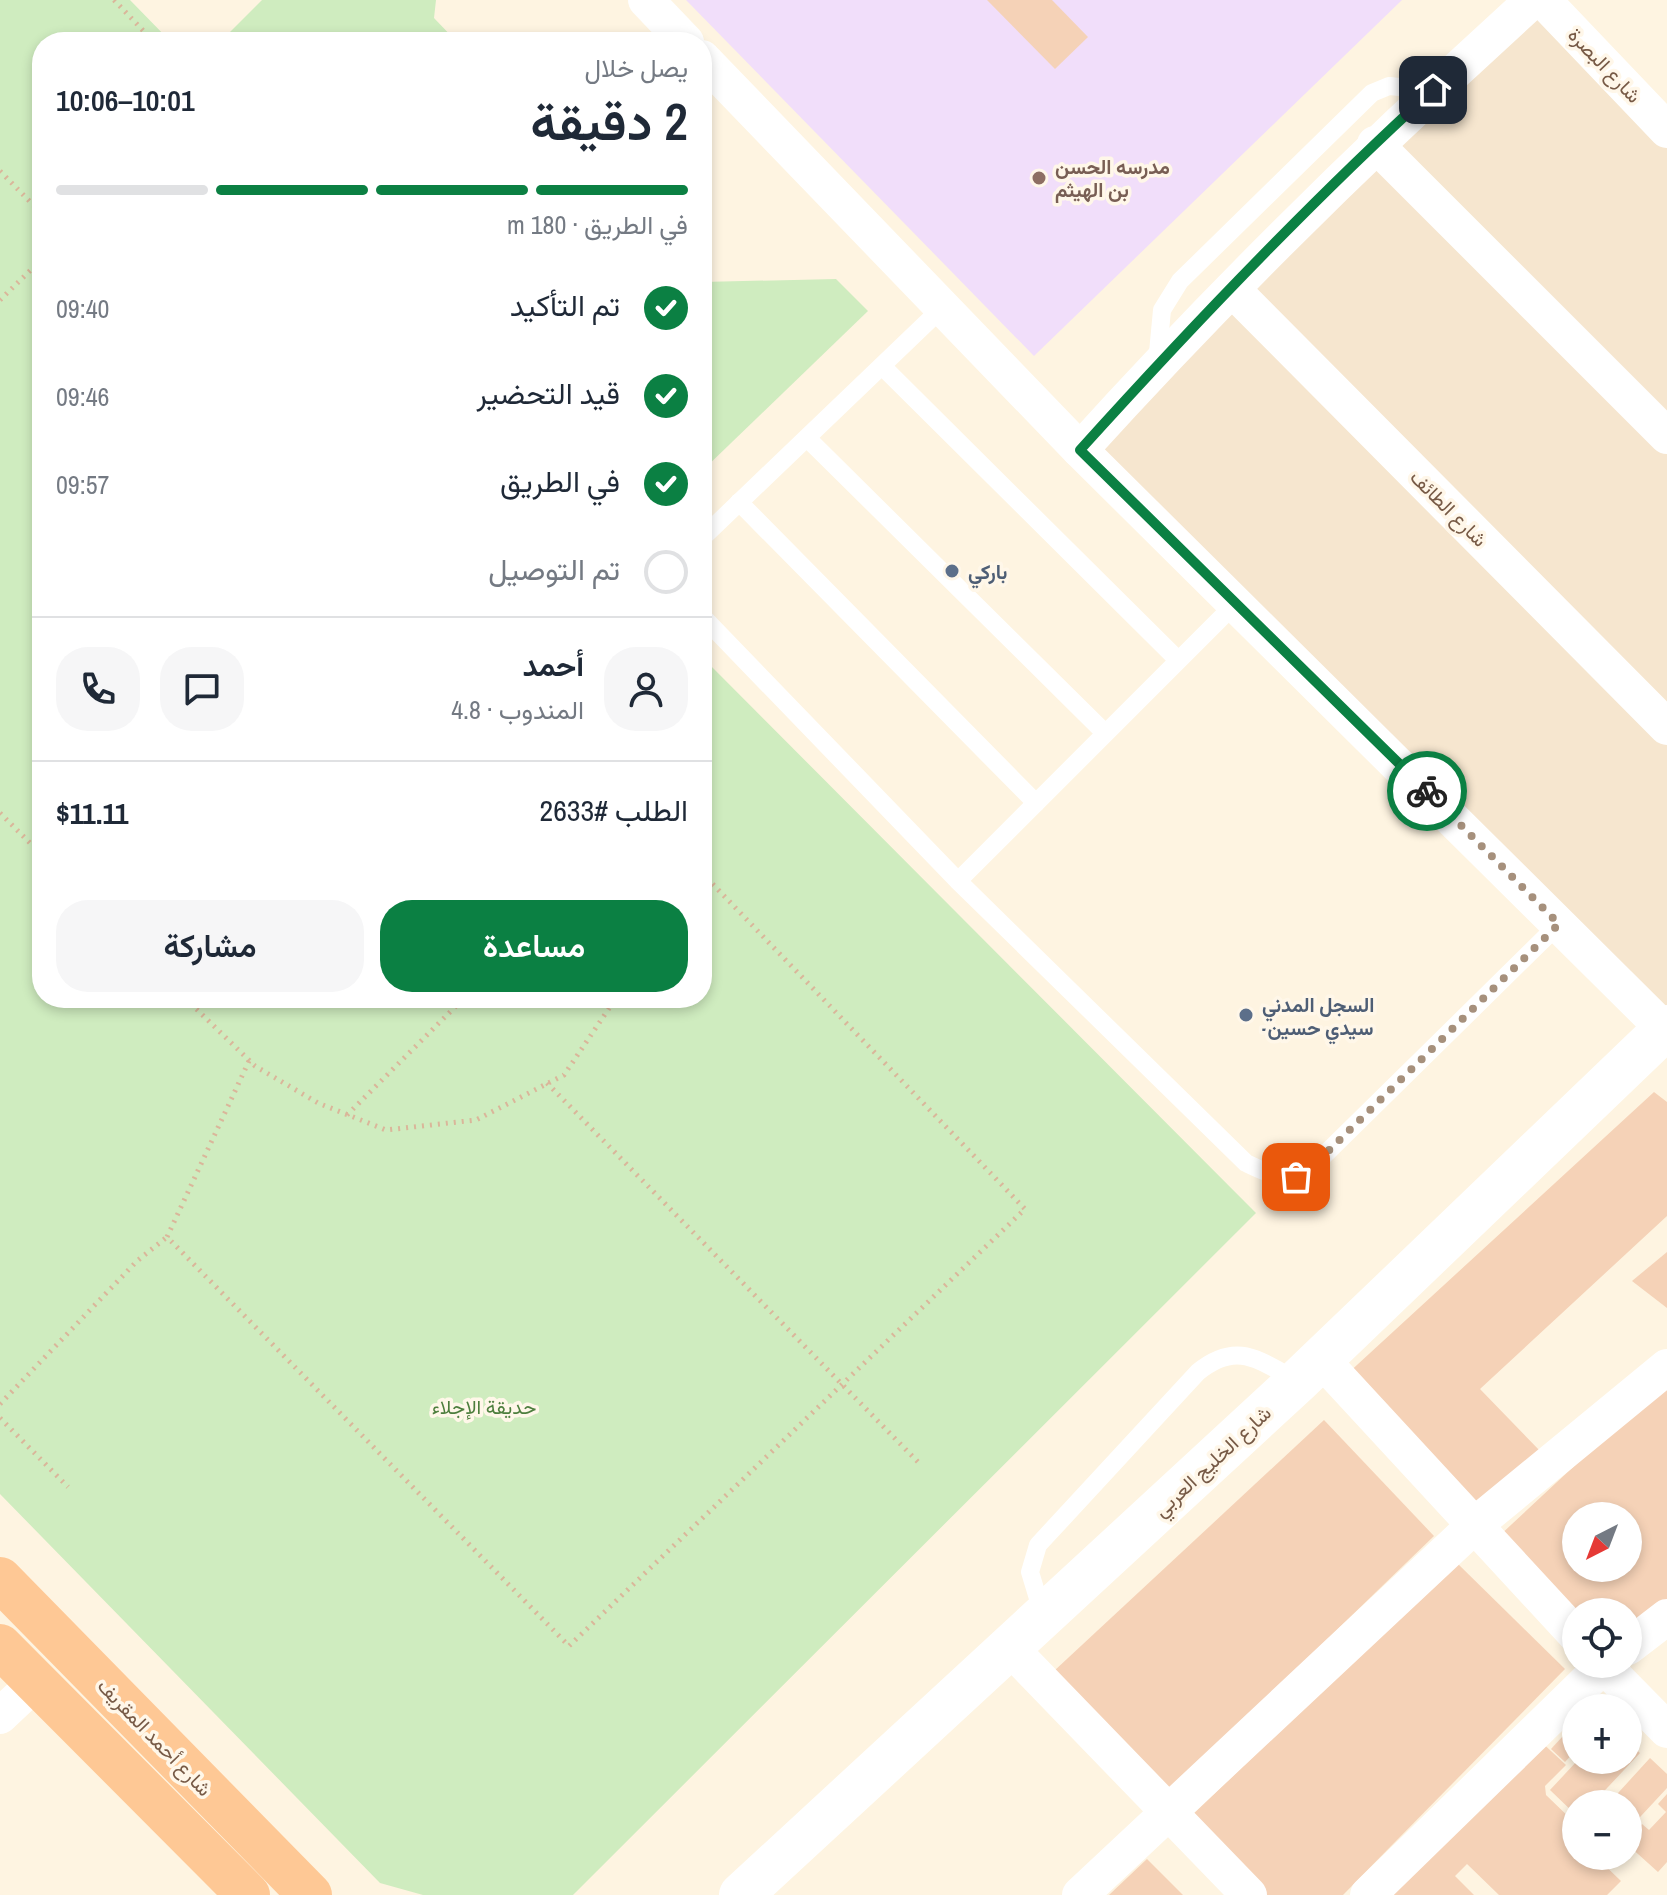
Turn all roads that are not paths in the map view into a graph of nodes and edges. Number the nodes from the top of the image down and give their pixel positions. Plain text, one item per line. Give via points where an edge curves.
1 (646, 0) edge
2 (1533, 0) edge
3 (1543, 0) edge
4 (676, 32) edge
5 (712, 68) edge
6 (1433, 90) junction
7 (1667, 130) edge
8 (1375, 144) junction
9 (1232, 289) junction
10 (943, 307) junction
11 (1157, 365) junction
12 (882, 366) junction
13 (1667, 436) edge
14 (807, 438) junction
15 (1080, 450) junction
16 (739, 502) junction
17 (712, 528) edge
18 (1236, 603) junction
19 (712, 626) edge
20 (1178, 660) junction
21 (1667, 727) edge
22 (1105, 733) junction
23 (1036, 803) junction
24 (958, 881) junction
25 (1559, 924) junction
26 (1666, 1029) edge
27 (1667, 1367) edge
28 (1310, 1370) junction
29 (1476, 1524) junction
30 (0, 1579) edge
31 (1667, 1617) edge
32 (1044, 1618) junction
33 (1562, 1619) edge
34 (1642, 1636) edge
35 (0, 1646) edge
36 (1011, 1649) junction
37 (1591, 1678) edge
38 (1625, 1678) edge
39 (35, 1683) junction
40 (0, 1716) edge
41 (1667, 1730) edge
42 (1168, 1809) junction
43 (739, 1892) edge
44 (248, 1895) edge
45 (310, 1895) edge
46 (1080, 1895) edge
47 (1249, 1895) edge
48 (1368, 1895) edge

1 - 4 street
2 - 6 street
3 - 7 street, شارع البصرة
5 - 10 street
6 - 8 street
6 - 11 lane via 1389,86 1372,93 1180,281 1162,310
8 - 9 street
8 - 13 street
9 - 11 street
9 - 21 street, شارع الطائف
10 - 12 lane
10 - 15 street
11 - 15 street
12 - 14 lane
12 - 20 lane
14 - 16 lane
14 - 22 lane
15 - 18 street
16 - 17 lane
16 - 23 lane
18 - 20 lane
18 - 25 street
19 - 24 lane
20 - 22 lane
22 - 23 lane
23 - 24 lane
24 - 25 lane via 1246,1163 1282,1178 1309,1170
25 - 26 street
26 - 28 main road, شارع الخليج العربي
27 - 29 street
28 - 29 street
28 - 32 main road, شارع الخليج العربي
28 - 32 lane via 1235,1354 1198,1372 1038,1545 1030,1572
29 - 33 street
29 - 42 street
30 - 45 highway, شارع أحمد المقريف
31 - 34 street
32 - 36 main road, شارع الخليج العربي
35 - 39 highway
36 - 42 street
36 - 43 main road, شارع الخليج العربي
37 - 48 street
38 - 41 street
39 - 40 street
39 - 44 highway
42 - 46 street
42 - 47 street

